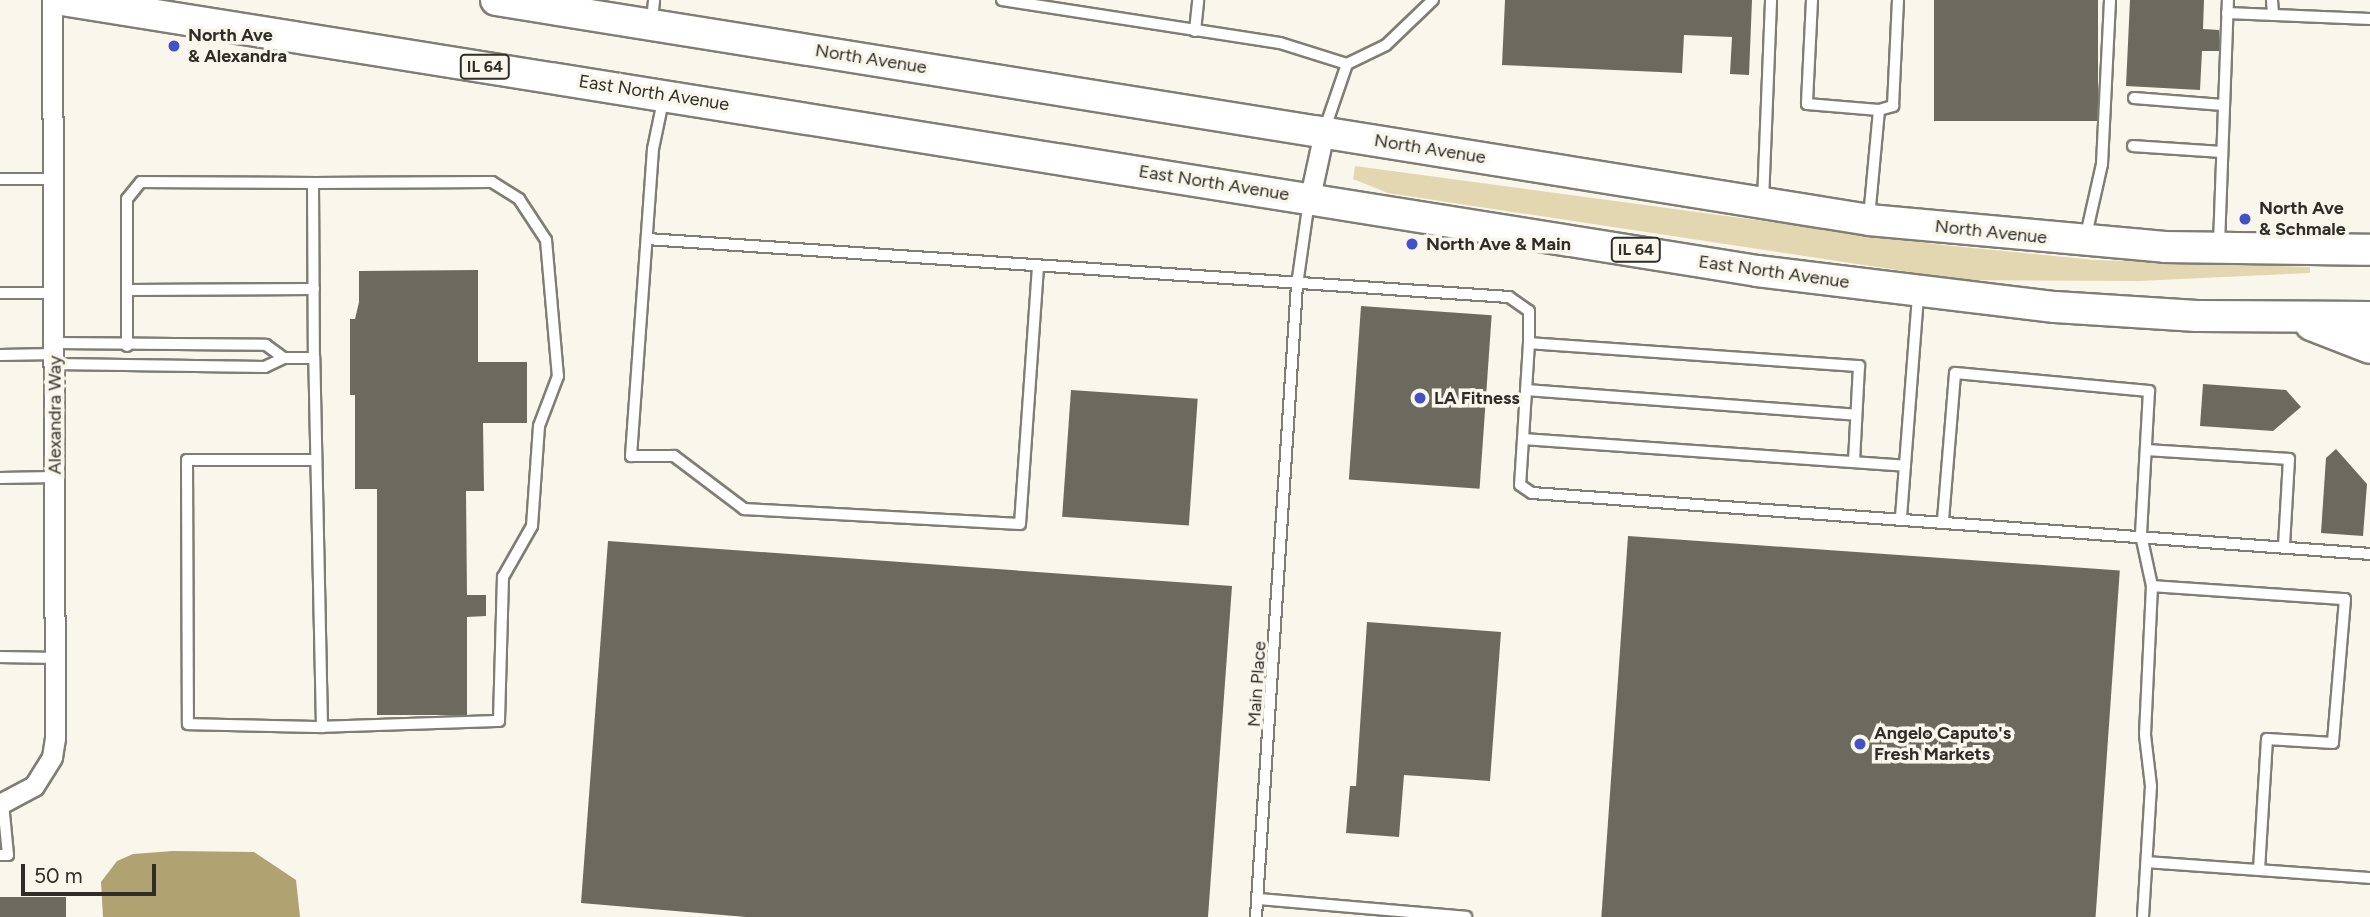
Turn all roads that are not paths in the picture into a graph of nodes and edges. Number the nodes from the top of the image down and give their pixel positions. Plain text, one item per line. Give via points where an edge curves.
1 (52, 0) edge
2 (62, 0) edge
3 (496, 0) edge
4 (1002, 0) edge
5 (1198, 0) edge
6 (1433, 0) edge
7 (1771, 0) edge
8 (1812, 0) edge
9 (1898, 0) edge
10 (2110, 0) edge
11 (2228, 0) edge
12 (2272, 0) edge
13 (653, 12) edge
14 (2227, 13) junction
15 (2273, 15) junction
16 (2370, 19) edge
17 (1195, 31) junction
18 (1347, 64) junction
19 (664, 95) junction
20 (2134, 99) dead end
21 (2223, 105) junction
22 (1879, 110) junction
23 (1324, 132) junction
24 (2133, 146) dead end
25 (2221, 152) junction
26 (55, 178) junction
27 (0, 179) edge
28 (313, 183) junction
29 (1310, 197) junction
30 (1763, 201) junction
31 (1869, 219) junction
32 (647, 239) junction
33 (2084, 241) junction
34 (2219, 248) junction
35 (2370, 250) edge
36 (1038, 266) junction
37 (1297, 285) junction
38 (314, 289) junction
39 (128, 290) junction
40 (1918, 291) junction
41 (0, 293) edge
42 (55, 293) junction
43 (2370, 317) edge
44 (2291, 318) junction
45 (1529, 343) junction
46 (127, 346) junction
47 (2370, 348) edge
48 (55, 353) junction
49 (0, 355) edge
50 (284, 358) junction
51 (314, 358) junction
52 (1526, 390) junction
53 (1856, 415) junction
54 (1523, 439) junction
55 (2147, 450) junction
56 (315, 460) junction
57 (1854, 462) junction
58 (1905, 466) junction
59 (55, 477) junction
60 (0, 478) edge
61 (1901, 517) junction
62 (1943, 520) junction
63 (2141, 535) junction
64 (2284, 546) junction
65 (2369, 553) edge
66 (2152, 586) junction
67 (0, 657) edge
68 (55, 658) junction
69 (322, 727) junction
70 (1, 804) edge
71 (0, 855) edge
72 (2147, 862) junction
73 (2259, 870) junction
74 (2370, 878) edge
75 (1258, 899) junction
76 (1370, 912) edge
77 (1256, 917) edge
78 (1466, 917) edge
79 (2143, 917) edge

1 - 26 street, Alexandra Way
2 - 19 main road, East North Avenue / IL 64
3 - 13 main road, North Avenue
4 - 17 lane
5 - 17 lane
6 - 18 lane via 1387,45
7 - 30 lane
8 - 22 lane via 1807,104
9 - 22 lane via 1893,106
10 - 33 lane via 2102,164
11 - 14 lane
12 - 15 lane
13 - 23 main road, North Avenue
14 - 15 lane
14 - 21 lane
15 - 16 lane
17 - 18 lane via 1280,43
18 - 23 lane
19 - 29 main road, East North Avenue / IL 64
19 - 32 lane
20 - 21 lane
21 - 25 lane
22 - 31 lane
23 - 29 street
23 - 30 main road, North Avenue
24 - 25 lane
25 - 34 lane
26 - 27 lane
26 - 42 street, Alexandra Way
28 - 38 lane
28 - 39 lane via 141,181 127,199
28 - 69 lane via 492,183 519,199 546,240 558,376 539,426 532,526 503,578 499,721
29 - 37 lane, Main Place
29 - 40 main road, East North Avenue / IL 64 via 1756,271
30 - 31 main road, North Avenue
31 - 33 main road, North Avenue
32 - 36 lane
32 - 36 lane via 631,456 674,456 744,509 1020,524
33 - 34 main road, North Avenue
34 - 35 main road, North Avenue
36 - 37 lane
37 - 45 lane via 1359,284 1509,298 1529,311
37 - 75 lane, Main Place
38 - 39 lane
38 - 51 lane
39 - 46 lane
40 - 44 main road, East North Avenue / IL 64 via 2054,307
40 - 58 lane
41 - 42 lane
42 - 48 street, Alexandra Way
43 - 44 main road, East North Avenue / IL 64
44 - 47 main road
45 - 52 lane
45 - 53 lane via 1859,366
46 - 48 lane
46 - 50 lane via 266,345
48 - 49 lane
48 - 50 lane via 265,366
48 - 59 street, Alexandra Way
50 - 51 lane
51 - 56 lane
52 - 53 lane
52 - 54 lane
53 - 57 lane
54 - 57 lane
54 - 61 lane via 1520,485 1532,493
55 - 62 lane via 2148,391 1955,373
55 - 63 lane
55 - 64 lane via 2289,459
56 - 69 lane
56 - 69 lane via 187,460 188,724
57 - 58 lane
58 - 61 lane
59 - 60 lane
59 - 68 street, Alexandra Way
61 - 62 lane
62 - 63 lane
63 - 64 lane
63 - 66 lane
64 - 65 lane
66 - 72 lane via 2145,735 2151,786
66 - 73 lane via 2345,599 2333,743 2267,739
67 - 68 lane
68 - 70 street, Alexandra Way via 52,757 34,786
70 - 71 lane via 8,855
72 - 73 lane
72 - 79 lane
73 - 74 lane
75 - 76 lane
75 - 77 lane, Main Place
76 - 78 lane

